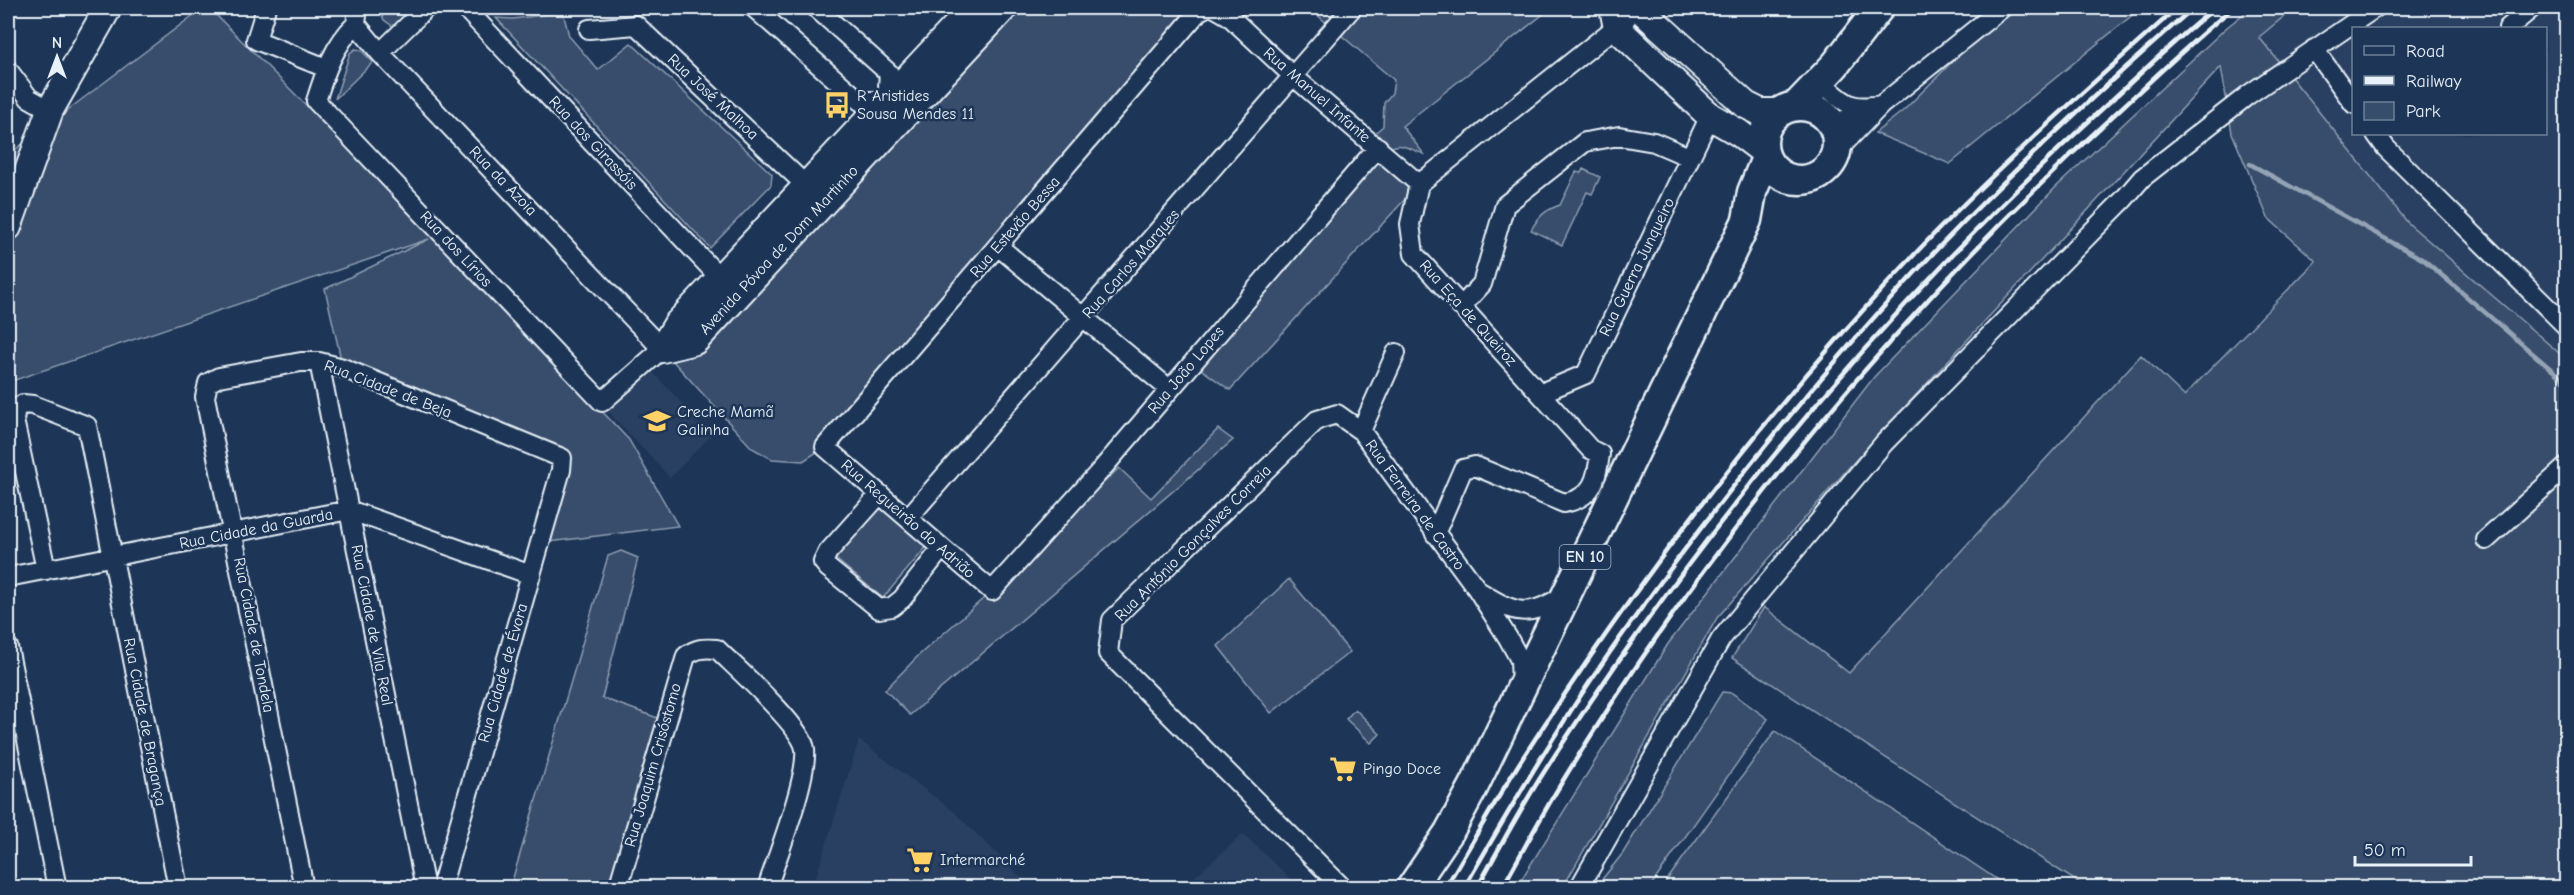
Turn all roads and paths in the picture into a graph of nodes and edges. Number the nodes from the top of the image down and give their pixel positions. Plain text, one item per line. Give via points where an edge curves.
1 (266, 8) edge
2 (426, 8) edge
3 (465, 8) edge
4 (754, 8) edge
5 (816, 8) edge
6 (1004, 8) edge
7 (1205, 8) edge
8 (1215, 8) edge
9 (1352, 8) edge
10 (1638, 8) edge
11 (1879, 8) edge
12 (2002, 8) edge
13 (2375, 8) edge
14 (2532, 8) edge
15 (105, 9) edge
16 (357, 16) edge
17 (968, 16) edge
18 (1615, 18) edge
19 (2509, 27) edge
20 (589, 29) dead end
21 (2314, 49) junction
22 (380, 53) junction
23 (326, 68) junction
24 (8, 70) edge
25 (1293, 75) junction
26 (1829, 97) junction
27 (2352, 101) edge
28 (1881, 105) junction
29 (895, 108) junction
30 (1787, 109) junction
31 (50, 110) junction
32 (1710, 116) junction
33 (2381, 136) edge
34 (1378, 147) junction
35 (1836, 152) junction
36 (1765, 155) junction
37 (1689, 158) junction
38 (1787, 178) junction
39 (1419, 184) junction
40 (816, 194) junction
41 (1747, 220) junction
42 (8, 227) edge
43 (999, 247) junction
44 (721, 279) junction
45 (1461, 307) junction
46 (1085, 317) junction
47 (2566, 326) edge
48 (662, 349) junction
49 (1396, 353) dead end
50 (319, 362) junction
51 (208, 383) joint
52 (1170, 389) junction
53 (1541, 393) junction
54 (1361, 431) junction
55 (825, 447) joint
56 (562, 458) joint
57 (2566, 467) edge
58 (880, 494) junction
59 (349, 510) junction
60 (908, 518) junction
61 (234, 534) junction
62 (1435, 534) junction
63 (2486, 540) dead end
64 (942, 548) junction
65 (114, 556) junction
66 (46, 570) junction
67 (531, 575) junction
68 (8, 577) edge
69 (1477, 589) junction
70 (992, 591) joint
71 (1567, 594) junction
72 (8, 647) edge
73 (1522, 688) junction
74 (1324, 869) junction
75 (57, 888) edge
76 (178, 888) edge
77 (304, 888) edge
78 (425, 888) edge
79 (441, 888) edge
80 (618, 888) edge
81 (767, 888) edge
82 (1320, 888) edge
83 (1343, 888) edge
84 (1411, 888) edge
85 (1579, 888) edge

1 - 23 street via 256,40
2 - 22 street
3 - 44 street, Rua dos Girassóis
4 - 29 street via 860,101
5 - 29 street via 889,73
6 - 17 street, Avenida Póvoa de Dom Martinho
7 - 43 street, Rua Estevão Bessa
8 - 25 street, Rua Manuel Infante via 1229,16
9 - 25 street, Rua Carlos Marques
10 - 18 street
10 - 30 street via 1746,105 1760,112
11 - 26 main road, EN 10
12 - 28 street
13 - 21 street
14 - 19 street
15 - 31 street
16 - 22 street, Rua da Azoia
16 - 23 street, Rua dos Lírios
17 - 29 street, Avenida Póvoa de Dom Martinho
18 - 32 street
18 - 39 street
20 - 40 street, Rua José Malhoa via 636,25
21 - 27 street
21 - 85 street via 2142,178 1884,443 1721,639
22 - 48 street, Rua da Azoia
23 - 48 street, Rua dos Lírios via 316,101 602,402
24 - 31 street via 29,98
25 - 34 street, Rua Manuel Infante
25 - 46 street, Rua Carlos Marques
26 - 28 street via 1863,108
26 - 28 street via 1845,120
26 - 30 main road, EN 10
26 - 30 main road via 1815,109
26 - 35 main road
28 - 35 street
29 - 40 street, Avenida Póvoa de Dom Martinho
30 - 36 main road, EN 10 via 1771,119 1765,131
31 - 42 street
32 - 36 street
32 - 37 street, Rua Guerra Junqueiro
33 - 47 street
34 - 39 street, Rua Manuel Infante
34 - 52 street, Rua João Lopes
35 - 38 main road via 1826,170 1816,176 1804,180
36 - 38 main road via 1775,171
36 - 41 main road, EN 10
37 - 45 street via 1661,144 1619,136 1585,142 1505,205 1482,284
37 - 53 street, Rua Guerra Junqueiro via 1586,374
38 - 41 main road, EN 10
39 - 45 street, Rua Eça de Queiroz via 1410,224 1414,254
40 - 44 street, Avenida Póvoa de Dom Martinho
40 - 48 street, Avenida Póvoa de Dom Martinho via 694,341
41 - 71 main road, EN 10
43 - 46 street
43 - 55 street, Rua Estevão Bessa
44 - 48 street, Avenida Póvoa de Dom Martinho via 677,324
45 - 53 street, Rua Eça de Queiroz
46 - 52 street
46 - 60 street, Rua Carlos Marques
49 - 54 street, Rua Ferreira de Castro
50 - 51 street, Rua Cidade de Beja via 219,377
50 - 56 street, Rua Cidade de Beja via 343,368
50 - 59 street, Rua Cidade de Vila Real
51 - 61 street, Rua Cidade de Tondela via 204,396
52 - 70 street, Rua João Lopes
53 - 62 street, Rua Eça de Queiroz via 1590,448 1600,454 1597,477 1586,495 1564,503 1475,466 1463,469
54 - 62 street, Rua Ferreira de Castro
54 - 74 street, Rua António Gonçalves Correia via 1337,414 1317,420 1112,620 1108,653
55 - 58 street, Rua Regueirão do Adrião
56 - 67 street, Rua Cidade de Évora
57 - 63 street
58 - 60 street, Rua Regueirão do Adrião
58 - 64 street via 828,552 823,561 828,568 879,609 892,607
59 - 61 street, Rua Cidade da Guarda
59 - 67 street, Rua Cidade da Guarda
59 - 78 street, Rua Cidade de Vila Real
60 - 64 street, Rua Regueirão do Adrião
61 - 65 street, Rua Cidade da Guarda
61 - 77 street, Rua Cidade de Tondela
62 - 69 street, Rua Ferreira de Castro
64 - 70 street, Rua Regueirão do Adrião
65 - 66 street, Rua Cidade da Guarda
65 - 66 street, Rua Cidade de Bragança via 87,426 23,404 16,409 14,420
65 - 76 street, Rua Cidade de Bragança
66 - 68 street, Rua Cidade da Guarda
67 - 79 street, Rua Cidade de Évora
69 - 71 street, Rua Ferreira de Castro via 1502,606 1522,611 1545,608
69 - 73 street, Rua Ferreira de Castro via 1520,660
71 - 73 main road, EN 10
72 - 75 street
73 - 84 main road, EN 10 via 1449,832
74 - 82 street
74 - 83 street, Rua António Gonçalves Correia
80 - 81 street, Rua Joaquim Crisóstomo via 686,656 696,649 717,649 796,729 805,748 804,769

